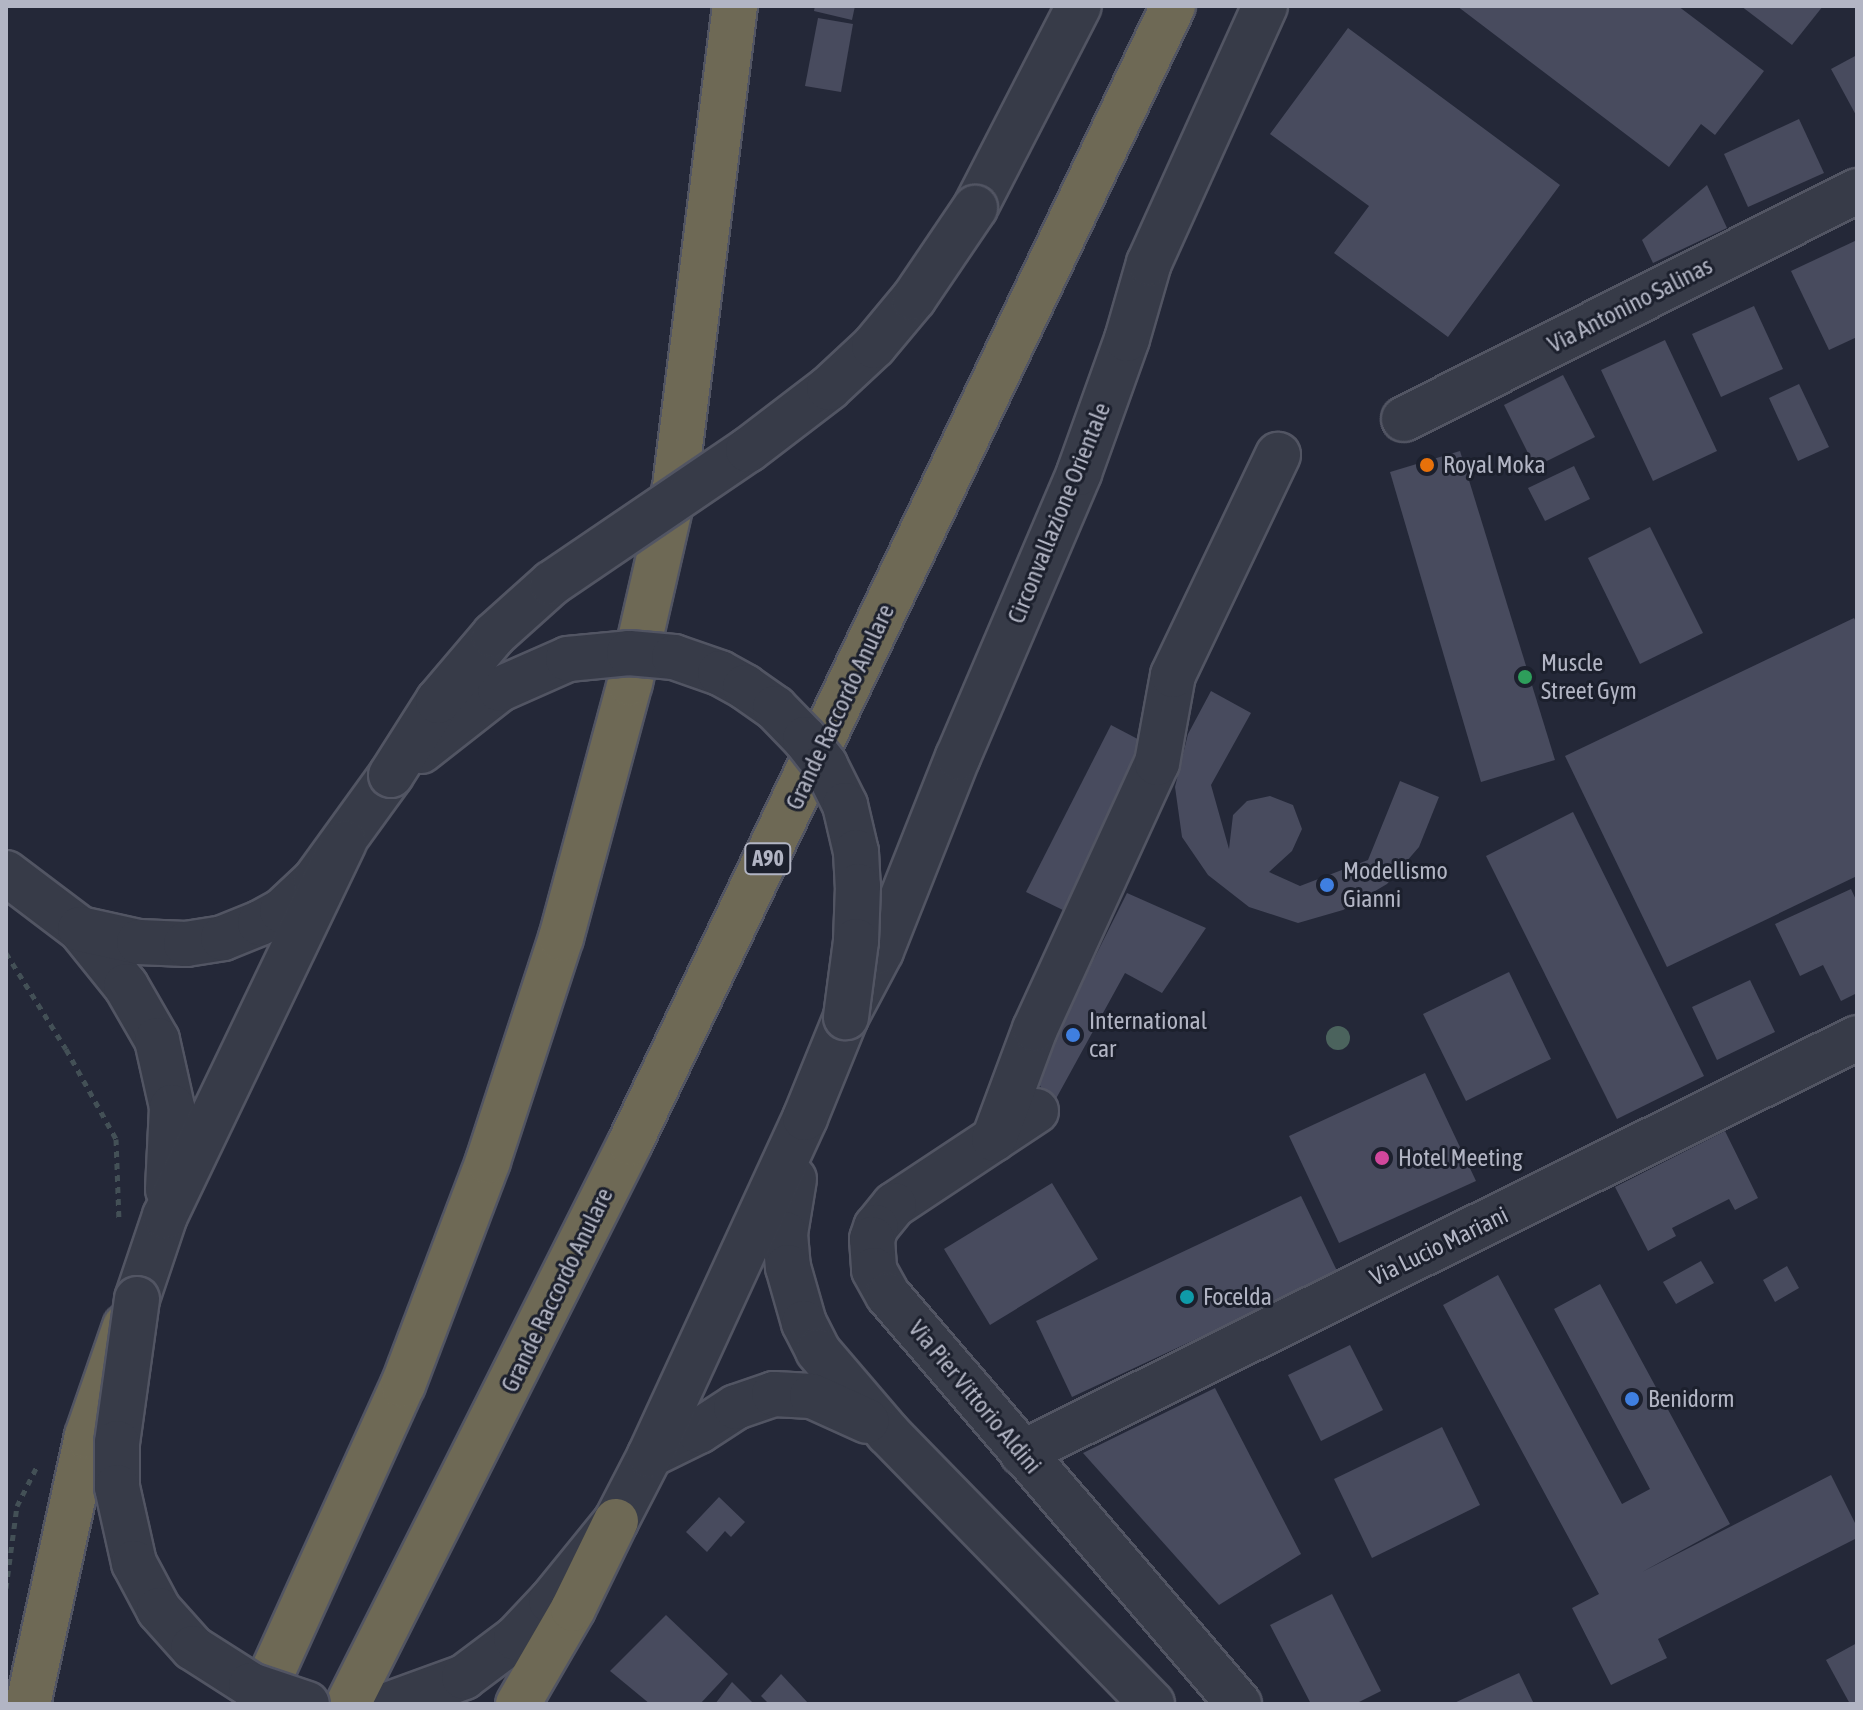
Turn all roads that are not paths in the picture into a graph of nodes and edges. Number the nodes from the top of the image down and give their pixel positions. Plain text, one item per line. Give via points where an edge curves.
1 (735, 6) edge
2 (1079, 6) edge
3 (1173, 6) edge
4 (1265, 6) edge
5 (1857, 191) edge
6 (1404, 419) dead end
7 (1278, 455) dead end
8 (391, 775) junction
9 (344, 843) junction
10 (6, 873) edge
11 (80, 929) junction
12 (846, 1017) junction
13 (1857, 1038) edge
14 (1036, 1111) dead end
15 (805, 1118) junction
16 (994, 1139) junction
17 (165, 1216) junction
18 (137, 1299) junction
19 (888, 1433) junction
20 (1022, 1453) junction
21 (650, 1455) junction
22 (616, 1521) junction
23 (28, 1704) edge
24 (258, 1704) edge
25 (307, 1704) edge
26 (348, 1704) edge
27 (390, 1704) edge
28 (518, 1704) edge
29 (1152, 1704) edge
30 (1239, 1704) edge

1 - 24 highway via 675,487 636,658 561,938 493,1148 403,1385
2 - 8 street, bridge via 975,208 874,346 748,450 552,583 494,635 438,701
3 - 26 highway, Grande Raccordo Anulare / A90 via 630,1143
4 - 12 street, Circonvallazione Orientale via 1149,263 1079,473 881,951
5 - 6 street, Via Antonino Salinas
7 - 16 street via 1173,675 1157,763 1035,1029
8 - 9 street
8 - 12 street, bridge via 500,689 568,659 654,654 733,680 775,708 805,739 845,805 858,886
9 - 11 street via 282,911 223,938 166,944
9 - 17 street
10 - 11 street
11 - 17 street via 126,986 157,1040 172,1107
12 - 15 street
13 - 20 street, Via Lucio Mariani
14 - 16 street, Via Pier Vittorio Aldini
15 - 19 street via 785,1234 791,1284 818,1351
15 - 21 street
16 - 20 street, Via Pier Vittorio Aldini via 894,1205 876,1227 871,1254 888,1295
17 - 18 street
18 - 23 highway, bridge via 114,1350 87,1436
18 - 25 street, bridge via 117,1443 117,1487 134,1563 159,1610 193,1648 251,1685
19 - 21 street via 827,1401 774,1394 736,1407
19 - 29 street
20 - 30 street, Via Pier Vittorio Aldini
21 - 22 street
22 - 27 street via 535,1619 490,1661 443,1687
22 - 28 highway

